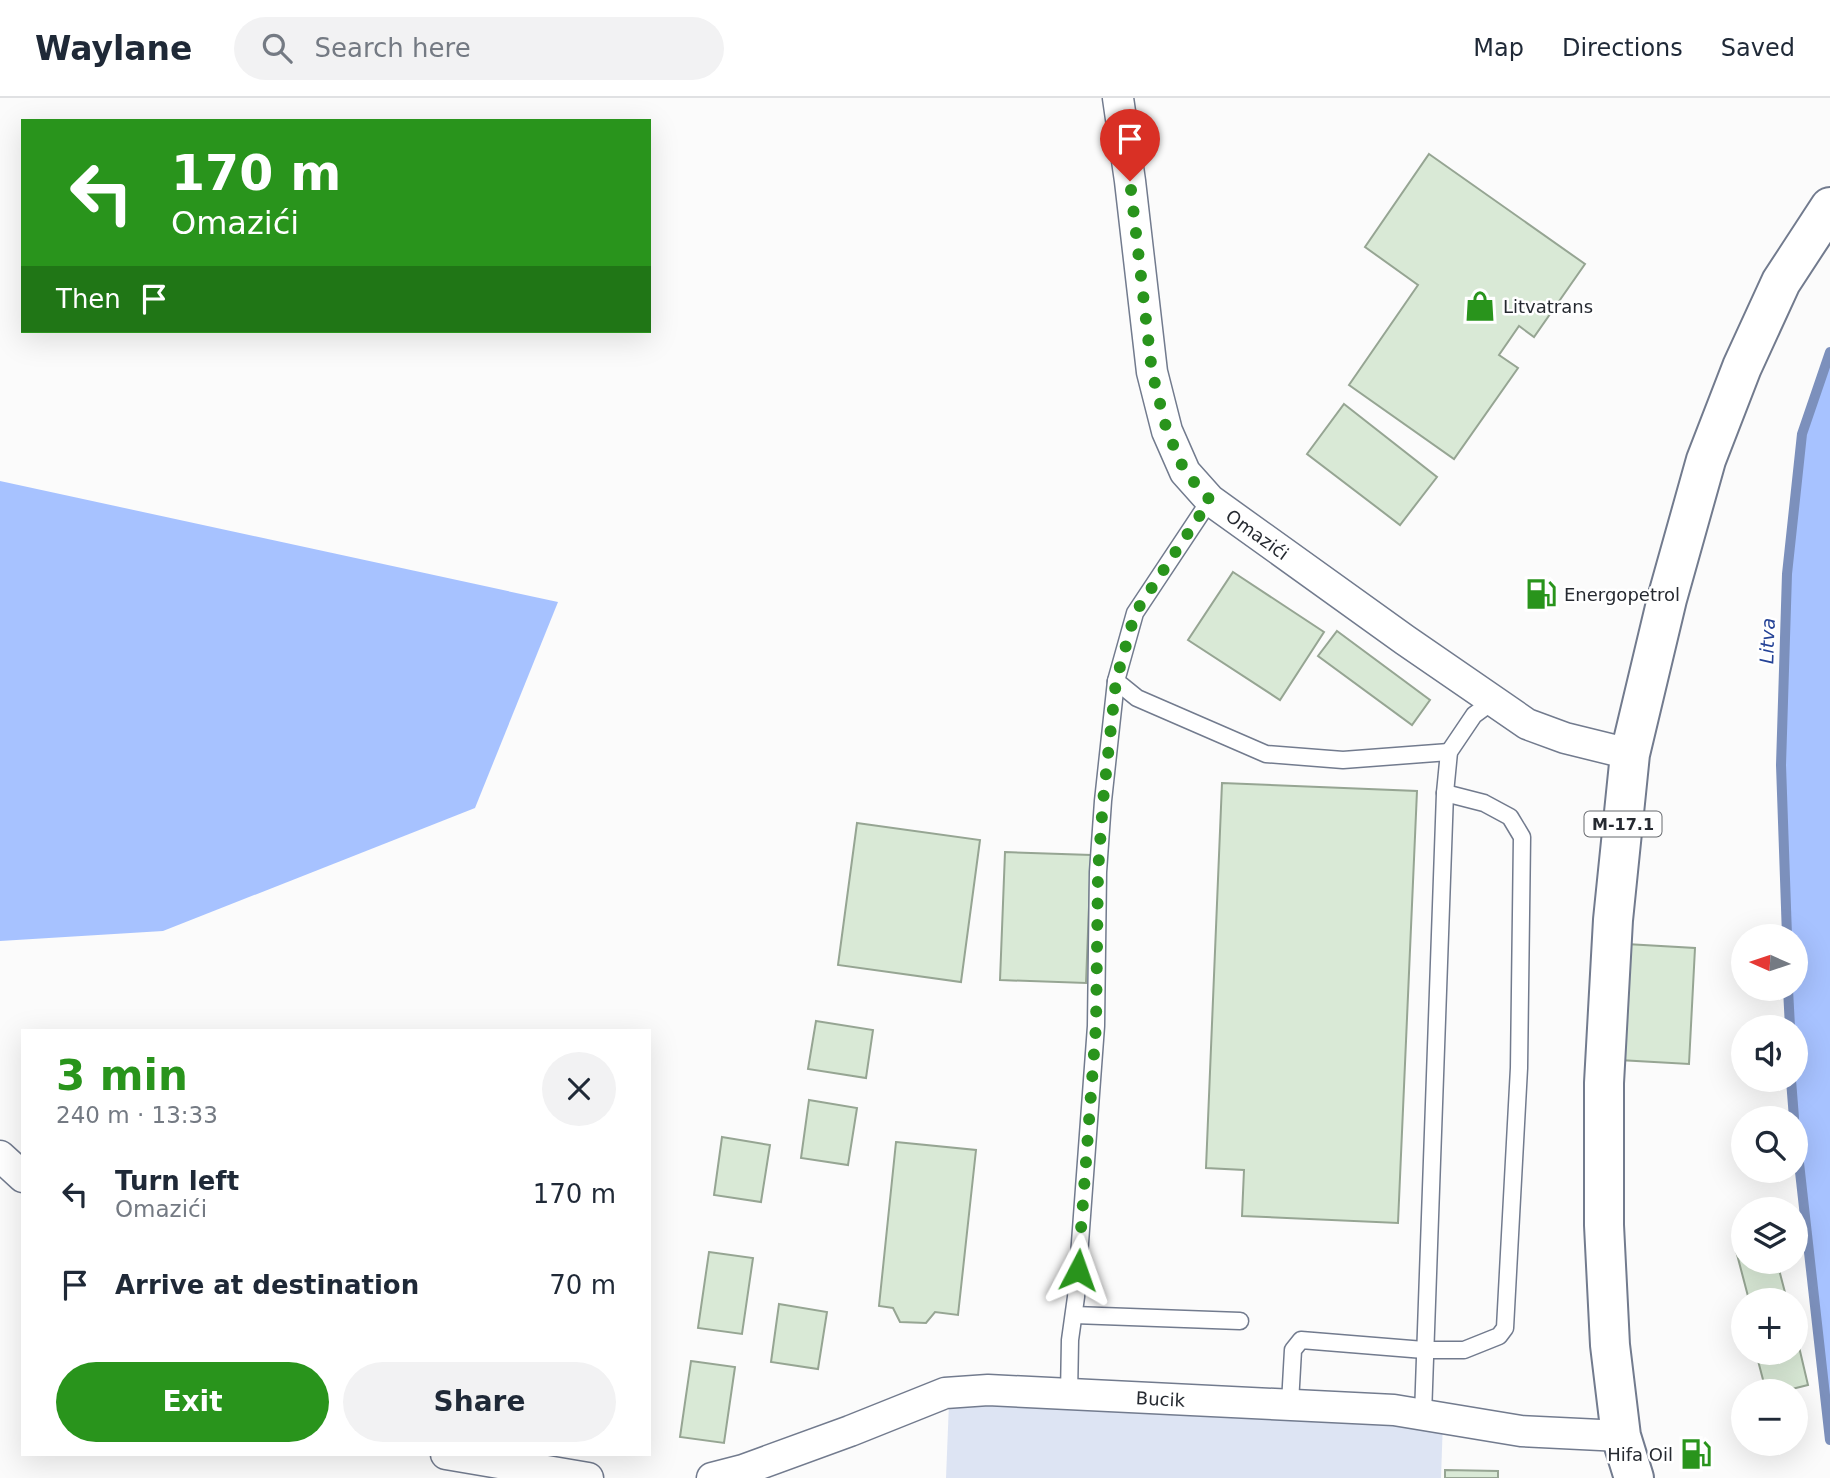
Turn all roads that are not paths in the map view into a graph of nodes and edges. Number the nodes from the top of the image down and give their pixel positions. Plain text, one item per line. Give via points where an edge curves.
1 (1118, 98) edge
2 (1830, 206) edge
3 (1210, 500) junction
4 (1116, 681) junction
5 (1493, 701) junction
6 (1449, 752) junction
7 (1630, 754) junction
8 (1445, 793) junction
9 (0, 1156) edge
10 (21, 1175) edge
11 (1074, 1315) junction
12 (1240, 1321) dead end
13 (1424, 1350) junction
14 (1069, 1395) junction
15 (1290, 1403) junction
16 (1423, 1415) junction
17 (1621, 1436) junction
18 (458, 1456) edge
19 (587, 1478) edge
20 (712, 1478) edge
21 (1634, 1478) edge

1 - 3 street, Omazići via 1152,372 1167,431 1185,472
2 - 7 main road, M-17.1 via 1781,282 1706,460
3 - 4 lane via 1135,613
3 - 5 street, Omazići
4 - 6 lane via 1138,698 1266,754 1343,760
4 - 11 lane via 1098,872 1096,1026
5 - 6 lane via 1474,715
5 - 7 street, Omazići via 1527,724
6 - 8 lane
7 - 17 main road, M-17.1 via 1613,920 1604,1083 1604,1225
8 - 13 lane
8 - 13 lane via 1484,803 1510,817 1522,837 1519,1068 1505,1328 1499,1336 1464,1350
9 - 10 street
11 - 12 lane
11 - 14 lane
13 - 15 lane via 1301,1340 1293,1350
13 - 16 lane
14 - 15 street, Bucik
14 - 20 street, Bucik via 988,1390 945,1393 838,1436
15 - 16 street, Bucik
16 - 17 street, Bucik via 1521,1431
17 - 21 main road, M-17.1
18 - 19 street

